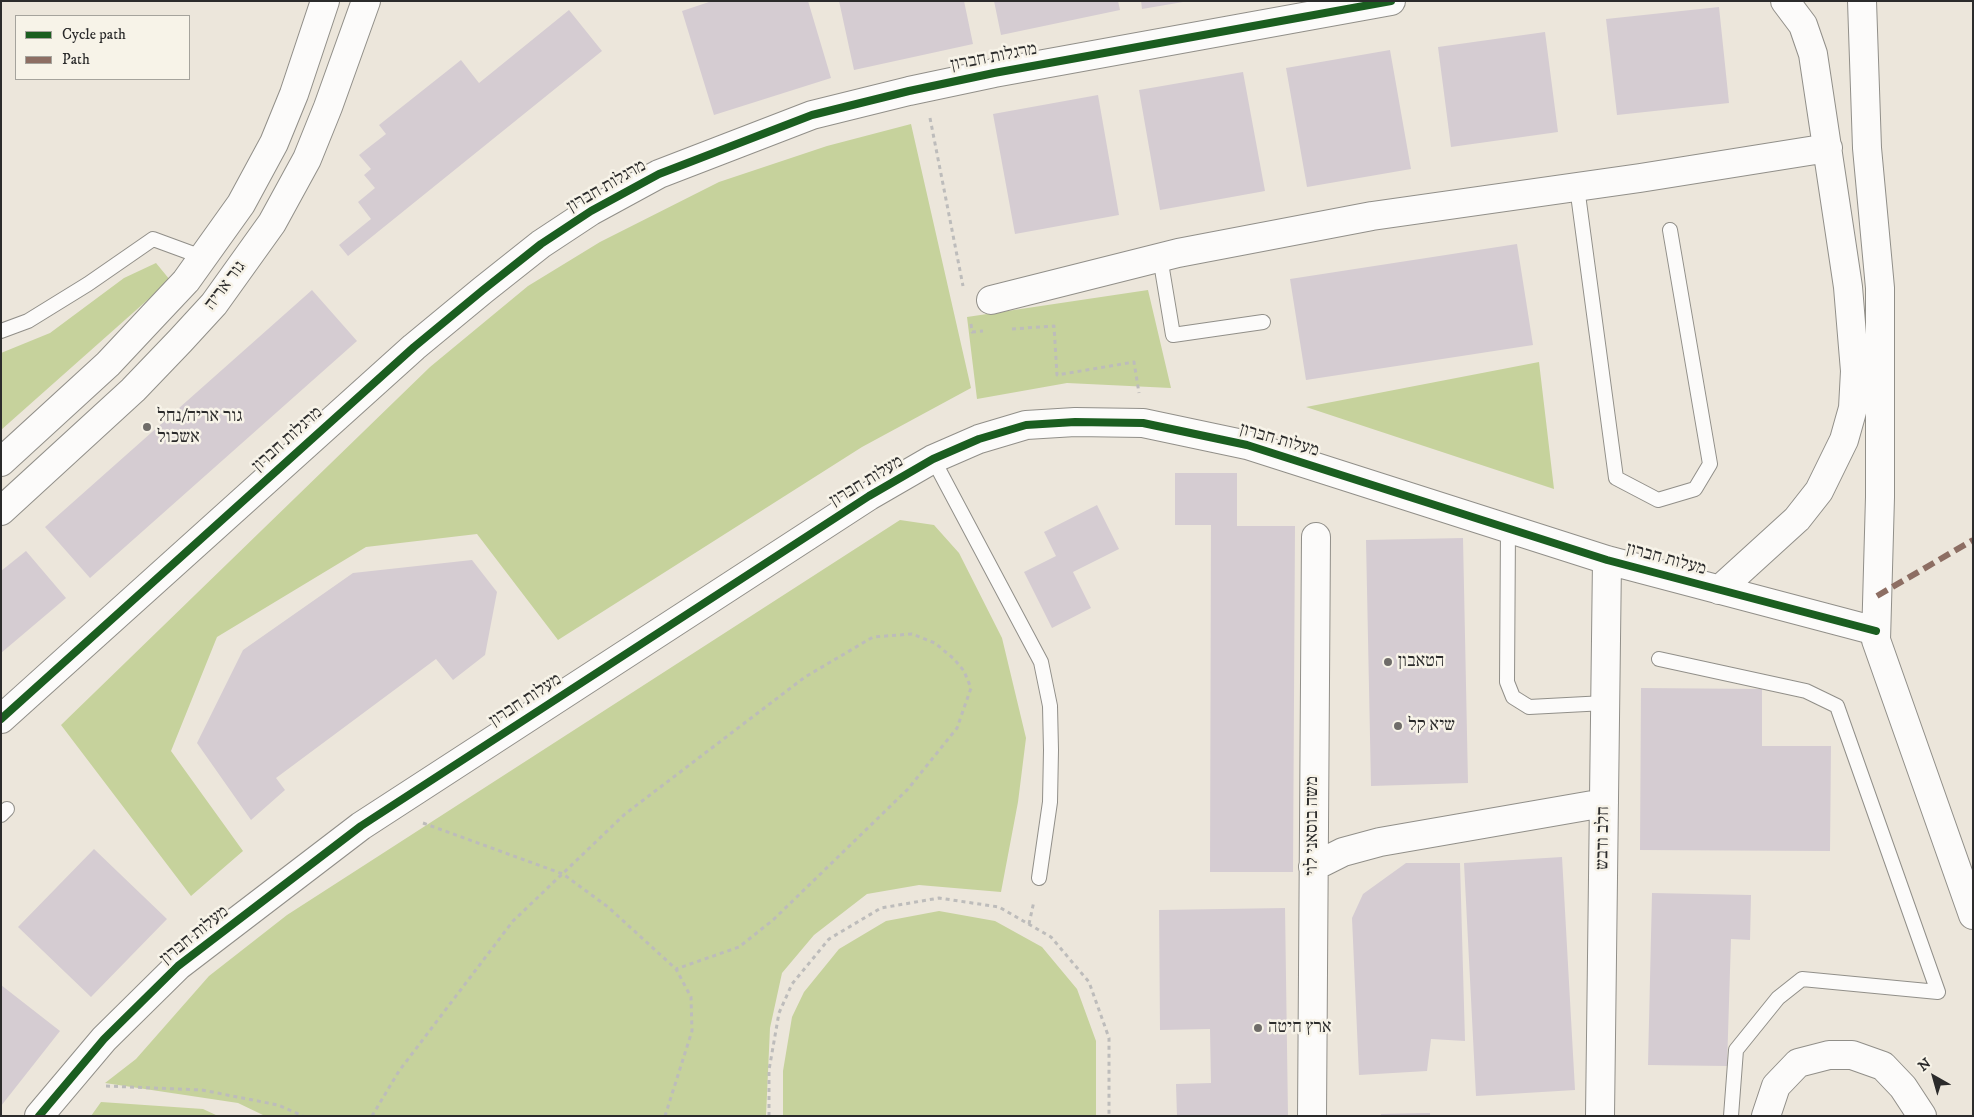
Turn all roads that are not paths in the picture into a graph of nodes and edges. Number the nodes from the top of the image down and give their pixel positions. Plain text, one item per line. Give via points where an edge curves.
1 (325, 1) edge
2 (366, 1) edge
3 (1391, 1) edge
4 (1785, 1) edge
5 (1862, 1) edge
6 (1828, 148) junction
7 (1577, 187) junction
8 (1670, 230) dead end
9 (202, 257) junction
10 (1160, 257) junction
11 (992, 300) dead end
12 (1263, 322) dead end
13 (1, 331) edge
14 (933, 459) junction
15 (1, 462) edge
16 (1, 511) edge
17 (1508, 528) junction
18 (1316, 537) dead end
19 (1607, 560) junction
20 (1719, 590) junction
21 (1876, 631) junction
22 (1659, 659) dead end
23 (1605, 703) junction
24 (1, 720) edge
25 (1604, 803) junction
26 (1313, 867) junction
27 (1039, 878) dead end
28 (1973, 915) edge
29 (38, 1116) edge
30 (1312, 1116) edge
31 (1600, 1116) edge
32 (1731, 1116) edge
33 (1766, 1116) edge
34 (1922, 1116) edge

1 - 9 street, גור אריה via 301,76 274,143 241,204
2 - 16 street, גור אריה via 307,159 272,223 214,304 180,341 133,390
3 - 24 street, מרגלות חברון via 994,72 909,91 812,115 659,174 591,211 540,244 414,346
4 - 6 street via 1803,25 1813,54
5 - 21 street via 1867,148 1880,288
6 - 7 street
6 - 20 street via 1848,288 1855,371 1853,408 1844,440 1819,491 1797,519
7 - 8 lane via 1616,478 1658,500 1695,489 1710,464
7 - 10 street via 1372,216
9 - 13 lane via 153,239 28,321
9 - 15 street, גור אריה via 186,281 108,364
10 - 11 street
10 - 12 lane via 1173,335
14 - 17 street, מעלות חברון via 979,439 1026,425 1075,422 1143,424 1247,445
14 - 27 lane via 1041,662 1050,706 1051,750 1050,802
14 - 29 street, מעלות חברון via 869,496 361,826 178,966 104,1040
17 - 19 street, מעלות חברון
17 - 23 lane via 1507,682 1513,697 1528,707
18 - 26 street, משה בוסאני לוי
19 - 20 street, מעלות חברון
19 - 23 street, חלב ודבש
20 - 21 street, מעלות חברון
21 - 28 street via 1876,640
22 - 32 lane via 1806,691 1837,706 1938,992 1802,979 1778,998 1736,1050
23 - 25 street, חלב ודבש
25 - 26 street via 1380,842 1343,852
25 - 31 street, חלב ודבש
26 - 30 street, משה בוסאני לוי
33 - 34 street via 1776,1086 1798,1063 1829,1054 1852,1055 1883,1066 1903,1087

